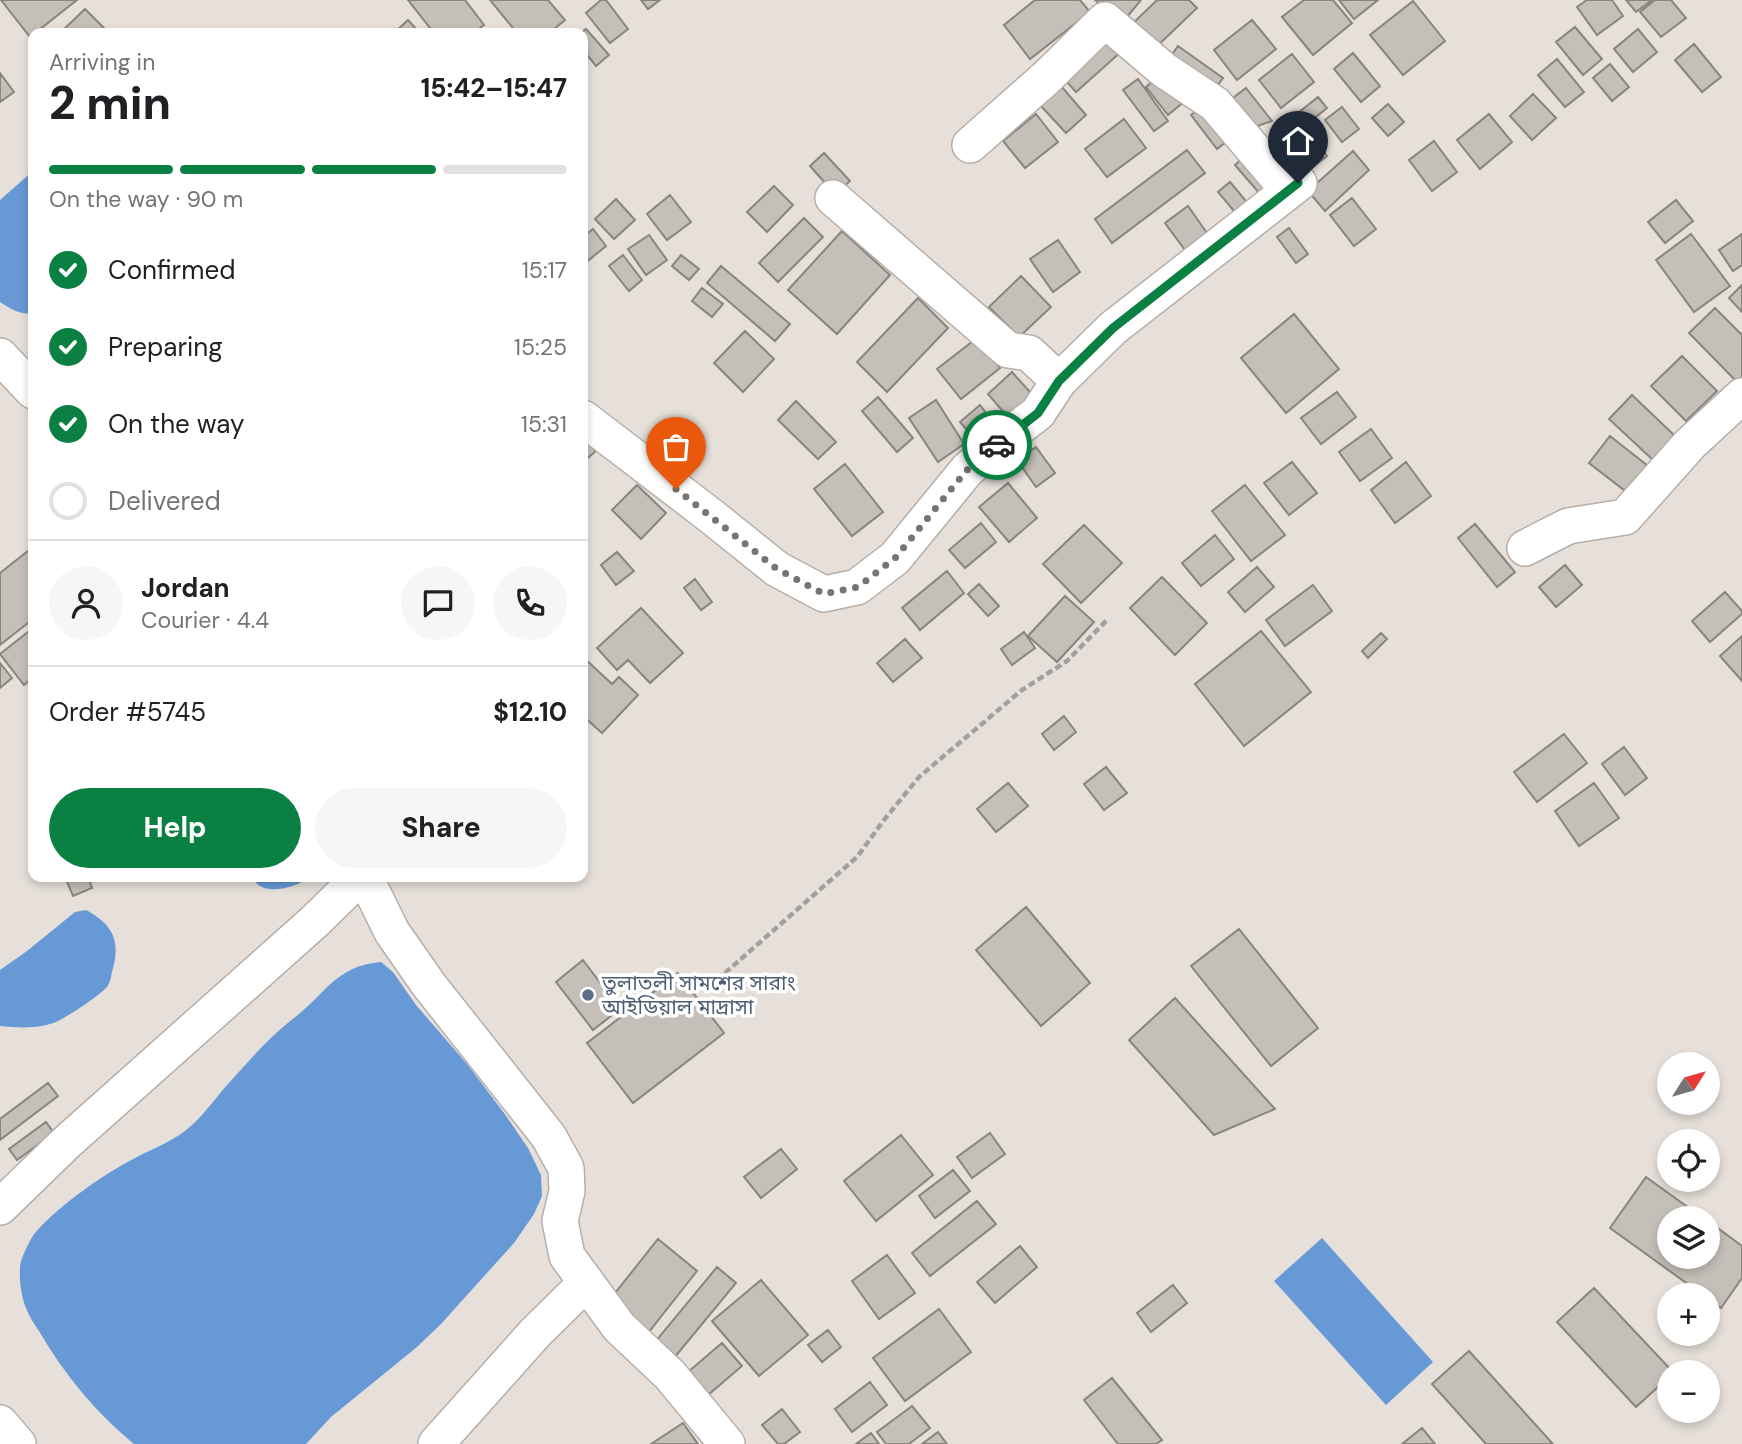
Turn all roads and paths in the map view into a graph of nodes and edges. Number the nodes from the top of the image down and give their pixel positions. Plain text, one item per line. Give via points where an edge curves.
1 (970, 145) dead end
2 (832, 198) dead end
3 (0, 356) edge
4 (1059, 381) junction
5 (28, 386) edge
6 (1742, 396) edge
7 (588, 422) edge
8 (1525, 548) dead end
9 (1108, 619) dead end
10 (357, 882) edge
11 (365, 882) edge
12 (717, 979) dead end
13 (0, 1207) edge
14 (586, 1283) junction
15 (0, 1423) edge
16 (18, 1444) edge
17 (436, 1444) edge
18 (726, 1444) edge

1 - 4 street via 1105,20 1164,70 1215,104 1294,187 1113,328
2 - 4 street via 1008,350 1029,353
3 - 5 street
4 - 7 street via 1038,413 967,470 895,558 858,587 824,594 777,569
6 - 8 street via 1690,444 1625,517 1568,526
9 - 12 path via 1067,662 1022,690 919,777 857,857
10 - 13 street
11 - 14 street via 429,985 549,1137 566,1168 567,1191 560,1220 567,1256
14 - 17 street
14 - 18 street via 619,1327 670,1375
15 - 16 street

